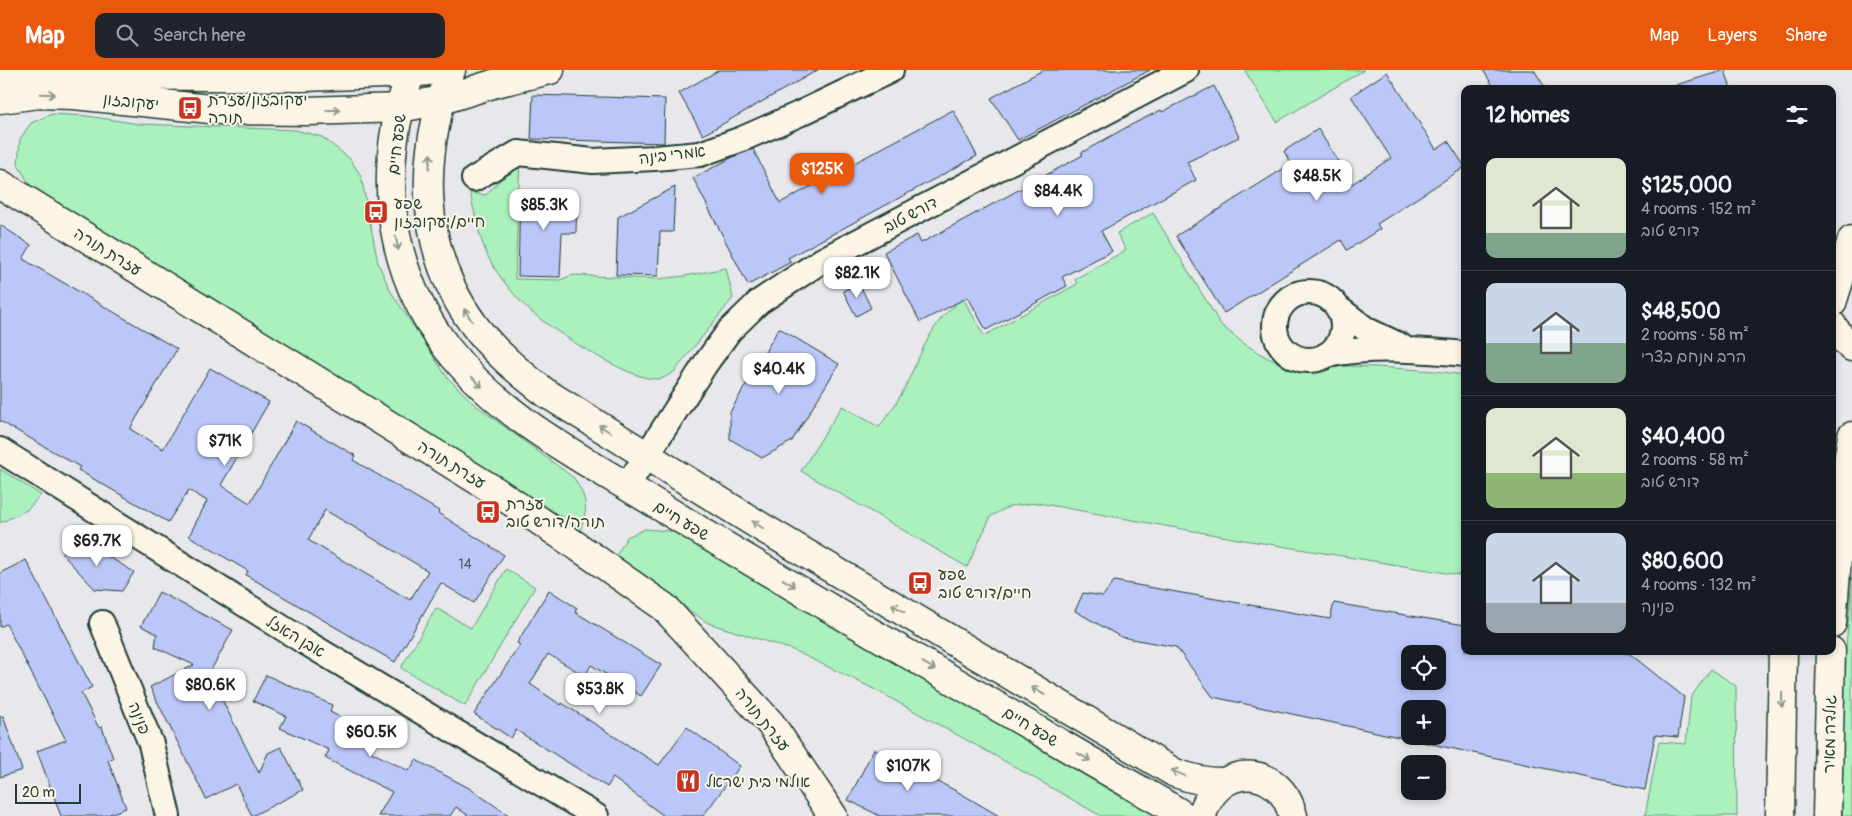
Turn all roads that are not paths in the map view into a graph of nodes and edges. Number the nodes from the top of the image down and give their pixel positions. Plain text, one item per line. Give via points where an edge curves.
1 (440, 70) edge
2 (451, 70) edge
3 (550, 70) edge
4 (891, 70) edge
5 (1186, 70) edge
6 (412, 72) edge
7 (0, 74) edge
8 (0, 99) edge
9 (442, 100) junction
10 (400, 108) junction
11 (474, 179) dead end
12 (2, 185) edge
13 (1852, 240) edge
14 (1836, 290) edge
15 (1338, 308) junction
16 (1836, 320) edge
17 (1852, 326) edge
18 (1836, 330) edge
19 (1852, 347) edge
20 (1410, 349) junction
21 (1461, 354) edge
22 (1326, 355) junction
23 (1852, 436) edge
24 (0, 450) edge
25 (646, 455) junction
26 (627, 486) junction
27 (1836, 571) edge
28 (102, 623) dead end
29 (1784, 655) edge
30 (1831, 655) edge
31 (1225, 782) junction
32 (173, 815) edge
33 (596, 816) edge
34 (833, 816) edge
35 (1184, 816) edge
36 (1202, 816) edge
37 (1294, 816) edge
38 (1780, 816) edge
39 (1827, 816) edge

1 - 6 street, יעקובזון
2 - 9 street, שפע חיים
3 - 9 street, יעקובזון
4 - 11 street, אמרי בינה via 799,114 700,154 593,161 518,153
5 - 25 street, דורש טוב via 821,261 759,302 729,330
6 - 7 street, יעקובזון via 303,76
6 - 10 street, שפע חיים
8 -> 10 street, יעקובזון via 39,94 220,110
9 - 10 street, יעקובזון
25 -> 9 street, שפע חיים via 546,393 516,370 474,325 457,299 434,240 429,208 431,147
10 -> 26 street, שפע חיים via 391,174 394,223 408,279 432,325 464,369 504,408
12 - 34 street, עזרת תורה via 500,494 664,607 771,724
13 - 14 street
15 - 20 street via 1367,330
15 - 22 street via 1342,334
15 - 22 street via 1322,294 1299,293 1288,298 1276,318 1275,330 1285,351 1305,360
16 - 17 street
18 - 19 street
20 - 21 street
20 - 22 street via 1362,349
23 - 27 street via 1841,507
24 - 33 street, אבן האזל via 300,639
25 - 26 street, דורש טוב
31 -> 25 street, שפע חיים via 1211,783 1175,773
26 -> 35 street, שפע חיים
28 - 32 street, פנינה via 150,744
29 -> 38 street
30 - 39 street, גולדה מאיר
31 - 36 street via 1213,791
31 - 37 street via 1239,776 1269,781 1282,790

